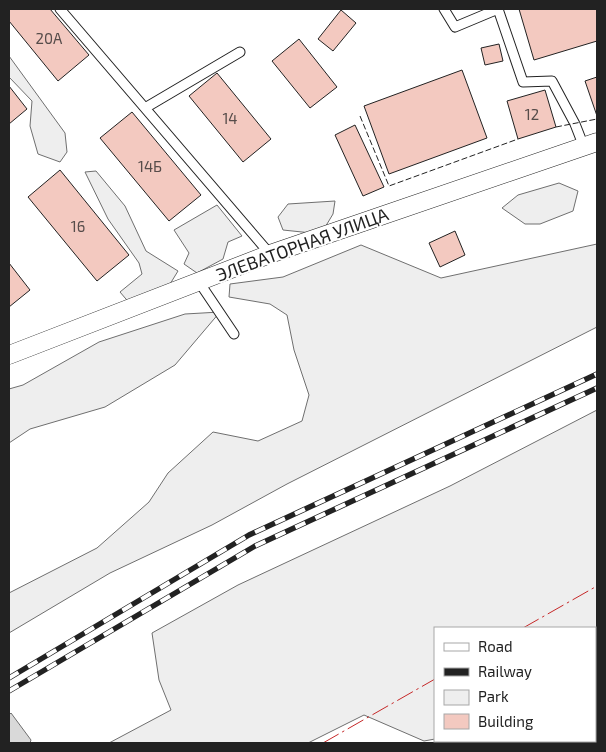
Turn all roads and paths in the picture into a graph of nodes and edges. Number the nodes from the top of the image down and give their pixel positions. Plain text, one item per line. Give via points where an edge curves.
1 (60, 9) edge
2 (444, 9) edge
3 (498, 9) edge
4 (240, 52) dead end
5 (145, 108) junction
6 (591, 144) edge
7 (270, 254) junction
8 (199, 282) junction
9 (234, 334) dead end
10 (9, 355) edge

1 - 5 lane
2 - 3 lane via 454,27
3 - 6 lane via 523,82 552,81 575,124
4 - 5 lane
5 - 7 lane
6 - 7 street, ЭЛЕВАТОРНАЯ УЛИЦА
7 - 8 street, ЭЛЕВАТОРНАЯ УЛИЦА
8 - 9 lane
8 - 10 street, ЭЛЕВАТОРНАЯ УЛИЦА

